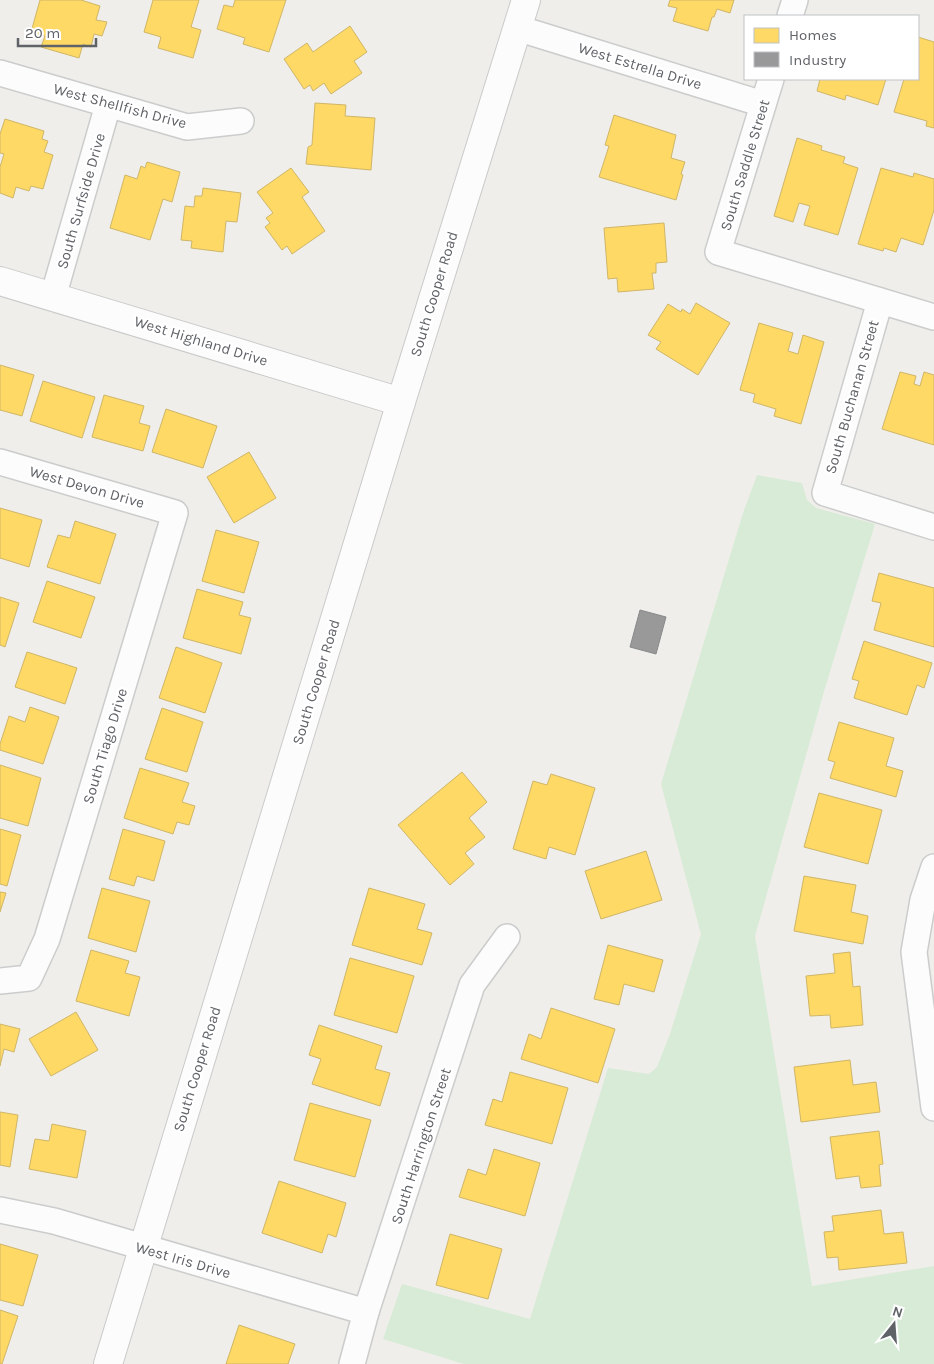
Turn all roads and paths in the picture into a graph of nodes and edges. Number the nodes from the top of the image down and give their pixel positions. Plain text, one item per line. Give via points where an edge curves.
1 (526, 0) edge
2 (795, 0) edge
3 (790, 15) edge
4 (517, 28) junction
5 (0, 73) edge
6 (771, 80) edge
7 (763, 104) junction
8 (108, 105) junction
9 (241, 121) dead end
10 (0, 281) edge
11 (53, 297) junction
12 (880, 300) junction
13 (934, 317) edge
14 (401, 402) junction
15 (0, 462) edge
16 (175, 513) joint
17 (934, 526) edge
18 (934, 867) edge
19 (507, 937) dead end
20 (0, 980) edge
21 (934, 1108) edge
22 (0, 1210) edge
23 (142, 1248) junction
24 (366, 1312) junction
25 (108, 1364) edge
26 (352, 1364) edge

1 - 4 main road, South Cooper Road
2 - 3 street
4 - 7 street, West Estrella Drive
4 - 14 main road, South Cooper Road
5 - 8 street, West Shellfish Drive
6 - 7 street, South Saddle Street
7 - 12 street, South Saddle Street via 718,252
8 - 9 street, West Shellfish Drive via 187,127
8 - 11 street, South Surfside Drive
10 - 11 main road, West Highland Drive
11 - 14 main road, West Highland Drive
12 - 13 street
12 - 17 street, South Buchanan Street via 824,493
14 - 23 main road, South Cooper Road
15 - 16 street, West Devon Drive
16 - 20 street, South Tiago Drive via 47,939 30,978
18 - 21 street via 923,900 914,952
19 - 24 street, South Harrington Street via 472,985
22 - 23 street, West Iris Drive via 54,1221
23 - 24 street, West Iris Drive
23 - 25 main road, South Cooper Road
24 - 26 street, South Harrington Street

